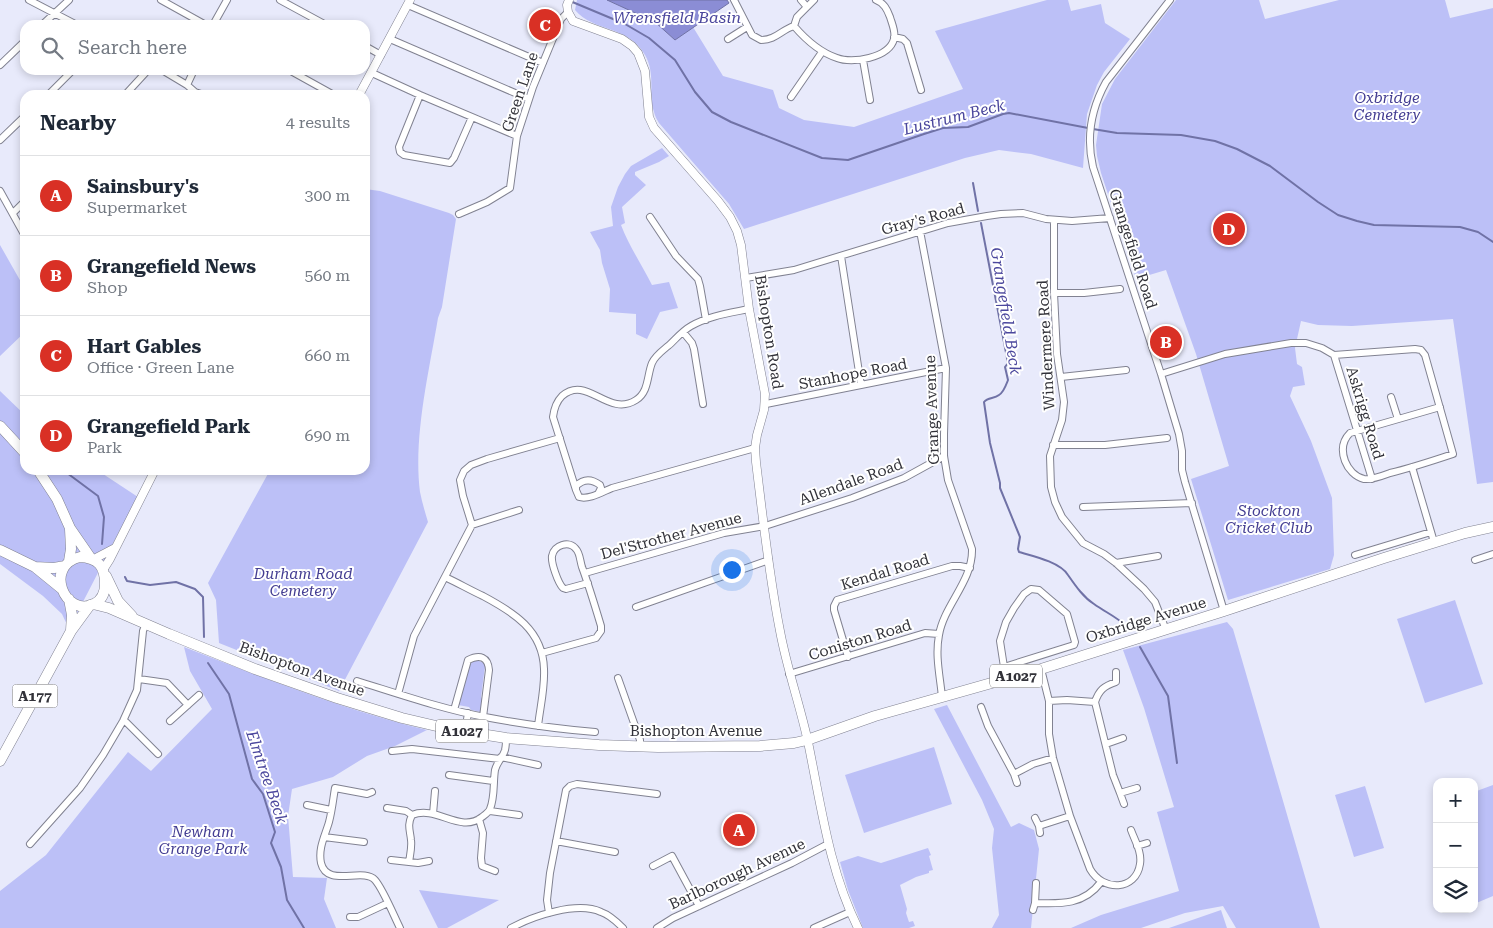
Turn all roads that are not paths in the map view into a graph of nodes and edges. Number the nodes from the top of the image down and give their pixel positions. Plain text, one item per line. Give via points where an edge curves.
1 (30, 0) edge
2 (69, 0) edge
3 (161, 0) edge
4 (227, 0) edge
5 (280, 0) edge
6 (734, 0) edge
7 (801, 0) edge
8 (814, 0) edge
9 (878, 0) edge
10 (1170, 0) edge
11 (409, 2) edge
12 (568, 6) edge
13 (807, 7) junction
14 (55, 13) junction
15 (47, 20) edge
16 (68, 20) edge
17 (197, 20) edge
18 (217, 20) edge
19 (317, 20) edge
20 (794, 26) junction
21 (747, 27) junction
22 (894, 37) junction
23 (390, 39) junction
24 (728, 39) dead end
25 (20, 46) edge
26 (370, 49) edge
27 (822, 52) junction
28 (381, 55) junction
29 (863, 60) junction
30 (543, 63) junction
31 (0, 65) edge
32 (372, 72) junction
33 (68, 75) edge
34 (143, 75) edge
35 (170, 75) edge
36 (192, 75) edge
37 (298, 75) edge
38 (187, 85) junction
39 (919, 87) dead end
40 (53, 90) edge
41 (130, 90) edge
42 (191, 90) edge
43 (325, 90) edge
44 (363, 90) edge
45 (420, 95) junction
46 (791, 97) dead end
47 (529, 99) junction
48 (870, 100) dead end
49 (472, 117) junction
50 (20, 121) edge
51 (517, 136) junction
52 (0, 140) edge
53 (0, 191) edge
54 (20, 205) edge
55 (12, 213) junction
56 (458, 214) dead end
57 (650, 217) dead end
58 (1110, 218) junction
59 (1054, 220) junction
60 (20, 227) edge
61 (920, 231) junction
62 (841, 256) junction
63 (746, 278) junction
64 (1120, 289) dead end
65 (1054, 293) junction
66 (749, 309) junction
67 (706, 320) junction
68 (683, 332) junction
69 (1334, 355) junction
70 (946, 368) junction
71 (1126, 370) dead end
72 (1161, 374) junction
73 (1061, 377) junction
74 (861, 385) junction
75 (1392, 397) dead end
76 (703, 404) dead end
77 (766, 404) junction
78 (1440, 407) junction
79 (1398, 420) junction
80 (0, 426) edge
81 (1357, 432) junction
82 (560, 438) junction
83 (1167, 438) dead end
84 (1053, 445) junction
85 (20, 448) edge
86 (755, 448) junction
87 (944, 456) junction
88 (1412, 467) junction
89 (41, 475) edge
90 (152, 475) edge
91 (572, 477) junction
92 (1372, 478) junction
93 (583, 480) junction
94 (600, 485) junction
95 (612, 488) junction
96 (576, 490) junction
97 (598, 494) junction
98 (1192, 504) junction
99 (1083, 507) dead end
100 (519, 510) dead end
101 (472, 525) junction
102 (764, 526) junction
103 (1493, 527) edge
104 (70, 528) junction
105 (1431, 532) junction
106 (1434, 542) junction
107 (115, 548) junction
108 (0, 550) edge
109 (1493, 554) edge
110 (1355, 555) dead end
111 (1158, 556) dead end
112 (92, 558) junction
113 (769, 560) junction
114 (1475, 560) dead end
115 (1116, 563) junction
116 (67, 564) junction
117 (35, 567) junction
118 (970, 568) junction
119 (104, 572) junction
120 (585, 573) junction
121 (445, 576) junction
122 (588, 583) junction
123 (63, 590) junction
124 (69, 599) junction
125 (91, 605) junction
126 (636, 607) dead end
127 (1224, 611) junction
128 (135, 618) junction
129 (146, 623) junction
130 (1166, 630) junction
131 (71, 631) junction
132 (939, 634) junction
133 (542, 653) junction
134 (848, 657) junction
135 (1004, 667) junction
136 (1041, 669) junction
137 (1116, 672) dead end
138 (789, 674) junction
139 (618, 678) dead end
140 (1009, 678) junction
141 (139, 679) junction
142 (357, 682) dead end
143 (398, 694) junction
144 (199, 695) dead end
145 (942, 697) junction
146 (1049, 701) junction
147 (1095, 702) junction
148 (188, 705) junction
149 (981, 707) dead end
150 (454, 710) junction
151 (468, 713) junction
152 (483, 717) junction
153 (123, 721) junction
154 (170, 721) dead end
155 (538, 726) junction
156 (465, 732) junction
157 (595, 732) dead end
158 (506, 738) junction
159 (1124, 738) dead end
160 (807, 740) junction
161 (1106, 744) junction
162 (640, 747) junction
163 (392, 751) dead end
164 (158, 754) dead end
165 (500, 758) junction
166 (1053, 758) junction
167 (0, 761) edge
168 (538, 765) dead end
169 (1014, 774) junction
170 (449, 775) dead end
171 (494, 781) junction
172 (1017, 784) dead end
173 (1138, 788) dead end
174 (435, 791) dead end
175 (372, 792) dead end
176 (1120, 793) junction
177 (657, 794) dead end
178 (1124, 804) dead end
179 (306, 805) dead end
180 (387, 808) dead end
181 (331, 810) junction
182 (490, 811) junction
183 (433, 814) junction
184 (412, 815) junction
185 (519, 815) dead end
186 (1070, 816) junction
187 (1035, 818) dead end
188 (479, 819) junction
189 (1039, 826) junction
190 (1132, 830) dead end
191 (1040, 833) dead end
192 (324, 837) junction
193 (556, 841) junction
194 (364, 842) dead end
195 (1147, 843) dead end
196 (30, 844) dead end
197 (828, 844) junction
198 (1137, 846) junction
199 (616, 852) dead end
200 (391, 860) dead end
201 (429, 861) dead end
202 (409, 862) junction
203 (653, 866) dead end
204 (495, 871) dead end
205 (1101, 882) junction
206 (1036, 883) dead end
207 (388, 903) junction
208 (1034, 903) junction
209 (699, 906) junction
210 (1033, 910) dead end
211 (850, 912) junction
212 (549, 913) junction
213 (350, 917) dead end
214 (400, 928) edge
215 (511, 928) edge
216 (624, 928) edge
217 (657, 928) edge
218 (814, 928) edge
219 (858, 928) edge

1 - 14 street
2 - 14 street
3 - 17 street
4 - 18 street
5 - 19 street
6 - 21 street
7 - 13 street
8 - 13 street
9 - 22 street via 888,11
10 - 58 street, Grangefield Road via 1106,82 1095,107 1090,154
11 - 23 street
11 - 30 street
12 - 30 street, Green Lane
12 - 63 street, Bishopton Road via 573,21 622,39 638,53 645,71 649,117 654,128 730,217 741,245
13 - 20 street via 797,17
14 - 15 street
14 - 16 street
20 - 21 street via 765,40 757,38
20 - 27 street
21 - 24 street
22 - 29 street via 888,49
22 - 39 street via 907,43
23 - 28 street
23 - 47 street
25 - 31 street
26 - 28 street
27 - 29 street via 840,59
27 - 46 street
28 - 32 street
29 - 48 street
30 - 47 street, Green Lane
32 - 44 street
32 - 45 street
33 - 40 street
34 - 41 street
35 - 38 street
36 - 38 street
37 - 43 street
38 - 42 street
45 - 49 street
45 - 49 street via 399,147 404,156 450,163
47 - 51 street, Green Lane
49 - 51 street
50 - 52 street
51 - 56 street, Green Lane via 510,188
53 - 55 street
54 - 55 street
55 - 60 street
57 - 67 street via 676,256 698,279
58 - 59 street, Gray's Road
58 - 72 street, Grangefield Road
59 - 61 street, Gray's Road via 1023,213 1001,214
59 - 65 street, Windermere Road
61 - 62 street, Gray's Road
61 - 70 street, Grange Avenue
62 - 63 street, Gray's Road via 794,270
62 - 74 street
63 - 66 street, Bishopton Road
64 - 65 street
65 - 73 street, Windermere Road
66 - 67 street
66 - 77 street, Bishopton Road
67 - 68 street
68 - 76 street via 694,349
68 - 82 street via 655,358 647,384 637,400 613,404 579,389 567,392 554,410
69 - 72 street via 1306,343 1290,343 1225,354
69 - 78 street via 1421,350 1425,354
69 - 81 street, Askrigg Road
70 - 74 street, Stanhope Road
70 - 87 street, Grange Avenue
71 - 73 street
72 - 98 street, Grangefield Road via 1179,434 1182,470
73 - 84 street, Windermere Road via 1062,420
74 - 77 street, Stanhope Road
75 - 79 street, Askrigg Road
77 - 86 street, Bishopton Road
78 - 79 street
78 - 88 street via 1453,454
79 - 81 street
80 - 85 main road
81 - 92 street, Askrigg Road
81 - 92 street via 1350,433 1345,439 1342,447 1344,457 1347,466 1358,477
82 - 91 street
82 - 101 street via 494,457 464,471 460,480
83 - 84 street via 1104,445
84 - 115 street, Windermere Road via 1051,487 1062,517 1083,543
86 - 95 street
86 - 102 street, Bishopton Road
87 - 102 street, Allendale Road via 904,478
87 - 118 street, Grange Avenue via 948,480 972,549
88 - 92 street
88 - 105 street
89 - 104 main road
90 - 107 street
91 - 93 street
91 - 96 street
93 - 94 street
93 - 96 street
94 - 95 street
94 - 97 street
95 - 97 street
96 - 97 street via 583,498
98 - 99 street
98 - 127 street, Grangefield Road
100 - 101 street
101 - 121 street
102 - 113 street, Bishopton Road
102 - 120 street, Del'Strother Avenue via 724,533
103 - 106 main road, Oxbridge Avenue / A1027
104 - 112 main road
104 - 116 main road via 71,549
105 - 106 street
105 - 110 street
106 - 127 main road, Oxbridge Avenue / A1027
107 - 112 street
107 - 119 street
108 - 117 main road
109 - 114 street
111 - 115 street
112 - 116 main road via 74,558
112 - 119 main road, A1027
113 - 126 street
113 - 138 street, Bishopton Road
115 - 130 street, Windermere Road via 1155,602
116 - 117 main road via 54,568
116 - 123 main road via 60,582
117 - 123 main road
118 - 132 street, Grange Avenue
118 - 134 street, Kendal Road via 952,566 837,600 834,610
119 - 125 main road via 105,590 102,597
119 - 128 main road, Bishopton Avenue / A1027 via 118,601
120 - 122 street
120 - 122 street via 575,547 566,544 556,548 552,558 560,585 566,589
121 - 133 street via 516,615 532,632
121 - 143 street via 414,636
122 - 133 street via 601,626 599,635
123 - 124 main road
124 - 125 main road, A1027 via 81,606
124 - 131 main road
125 - 128 main road, Bishopton Avenue / A1027
125 - 131 main road, A177
127 - 130 main road, Oxbridge Avenue / A1027
128 - 129 main road, Bishopton Avenue / A1027
129 - 141 street
129 - 156 main road, Bishopton Avenue / A1027 via 255,669 338,698 402,718
130 - 136 main road, Oxbridge Avenue / A1027
131 - 167 main road, A177
132 - 134 street, Coniston Road via 925,633
132 - 145 street, Grange Avenue via 937,652
133 - 155 street via 544,669
134 - 138 street, Coniston Road
135 - 135 street, Oxbridge Avenue via 1000,641 1006,622 1024,594 1031,589 1039,590 1066,614 1074,645
135 - 140 street
136 - 140 main road, Oxbridge Avenue / A1027
136 - 146 street
137 - 147 street via 1118,685 1101,689
138 - 160 street, Bishopton Road
139 - 162 street
140 - 145 main road, Oxbridge Avenue / A1027
141 - 148 street via 167,683
141 - 153 street
142 - 143 street, Bishopton Avenue
143 - 150 street, Bishopton Avenue
144 - 148 street
145 - 160 main road, Oxbridge Avenue / A1027
146 - 147 street
146 - 166 street
147 - 161 street
148 - 154 street
149 - 169 street
150 - 151 street, Bishopton Avenue
150 - 152 street via 468,660 476,656 484,658 489,670
151 - 152 street, Bishopton Avenue
151 - 156 street
152 - 155 street, Bishopton Avenue
153 - 164 street
153 - 196 street via 80,788
155 - 157 street, Bishopton Avenue
156 - 158 main road, Bishopton Avenue / A1027
158 - 162 main road, Bishopton Avenue / A1027
158 - 165 street via 505,751
159 - 161 street
160 - 162 main road, Bishopton Avenue / A1027 via 760,746
160 - 197 street, Bishopton Road
161 - 176 street
163 - 165 street via 412,749
165 - 168 street
165 - 171 street
166 - 169 street
166 - 186 street
169 - 172 street
170 - 171 street
171 - 182 street
173 - 176 street
174 - 183 street
175 - 181 street via 367,794 335,788
176 - 178 street
177 - 193 street via 577,784 570,786 566,790
179 - 181 street
180 - 184 street via 406,810
181 - 192 street
182 - 185 street
182 - 188 street
183 - 184 street via 420,812
183 - 188 street via 462,822
184 - 202 street via 408,827 411,840
186 - 189 street
186 - 205 street via 1090,869
187 - 189 street
188 - 204 street via 483,833 479,868
189 - 191 street
190 - 198 street
192 - 194 street
192 - 207 street via 320,849 322,867 334,875 372,878
193 - 199 street
193 - 212 street via 547,900
195 - 198 street
197 - 209 street, Barlborough Avenue
197 - 211 street, Bishopton Road
198 - 205 street via 1140,866 1132,879 1118,886
200 - 202 street
201 - 202 street
203 - 209 street via 671,853
205 - 208 street via 1089,895 1074,901
206 - 208 street
207 - 213 street via 358,918
207 - 214 street
208 - 210 street
209 - 217 street, Barlborough Avenue
211 - 218 street
211 - 219 street, Bishopton Road
212 - 215 street
212 - 216 street via 595,909

